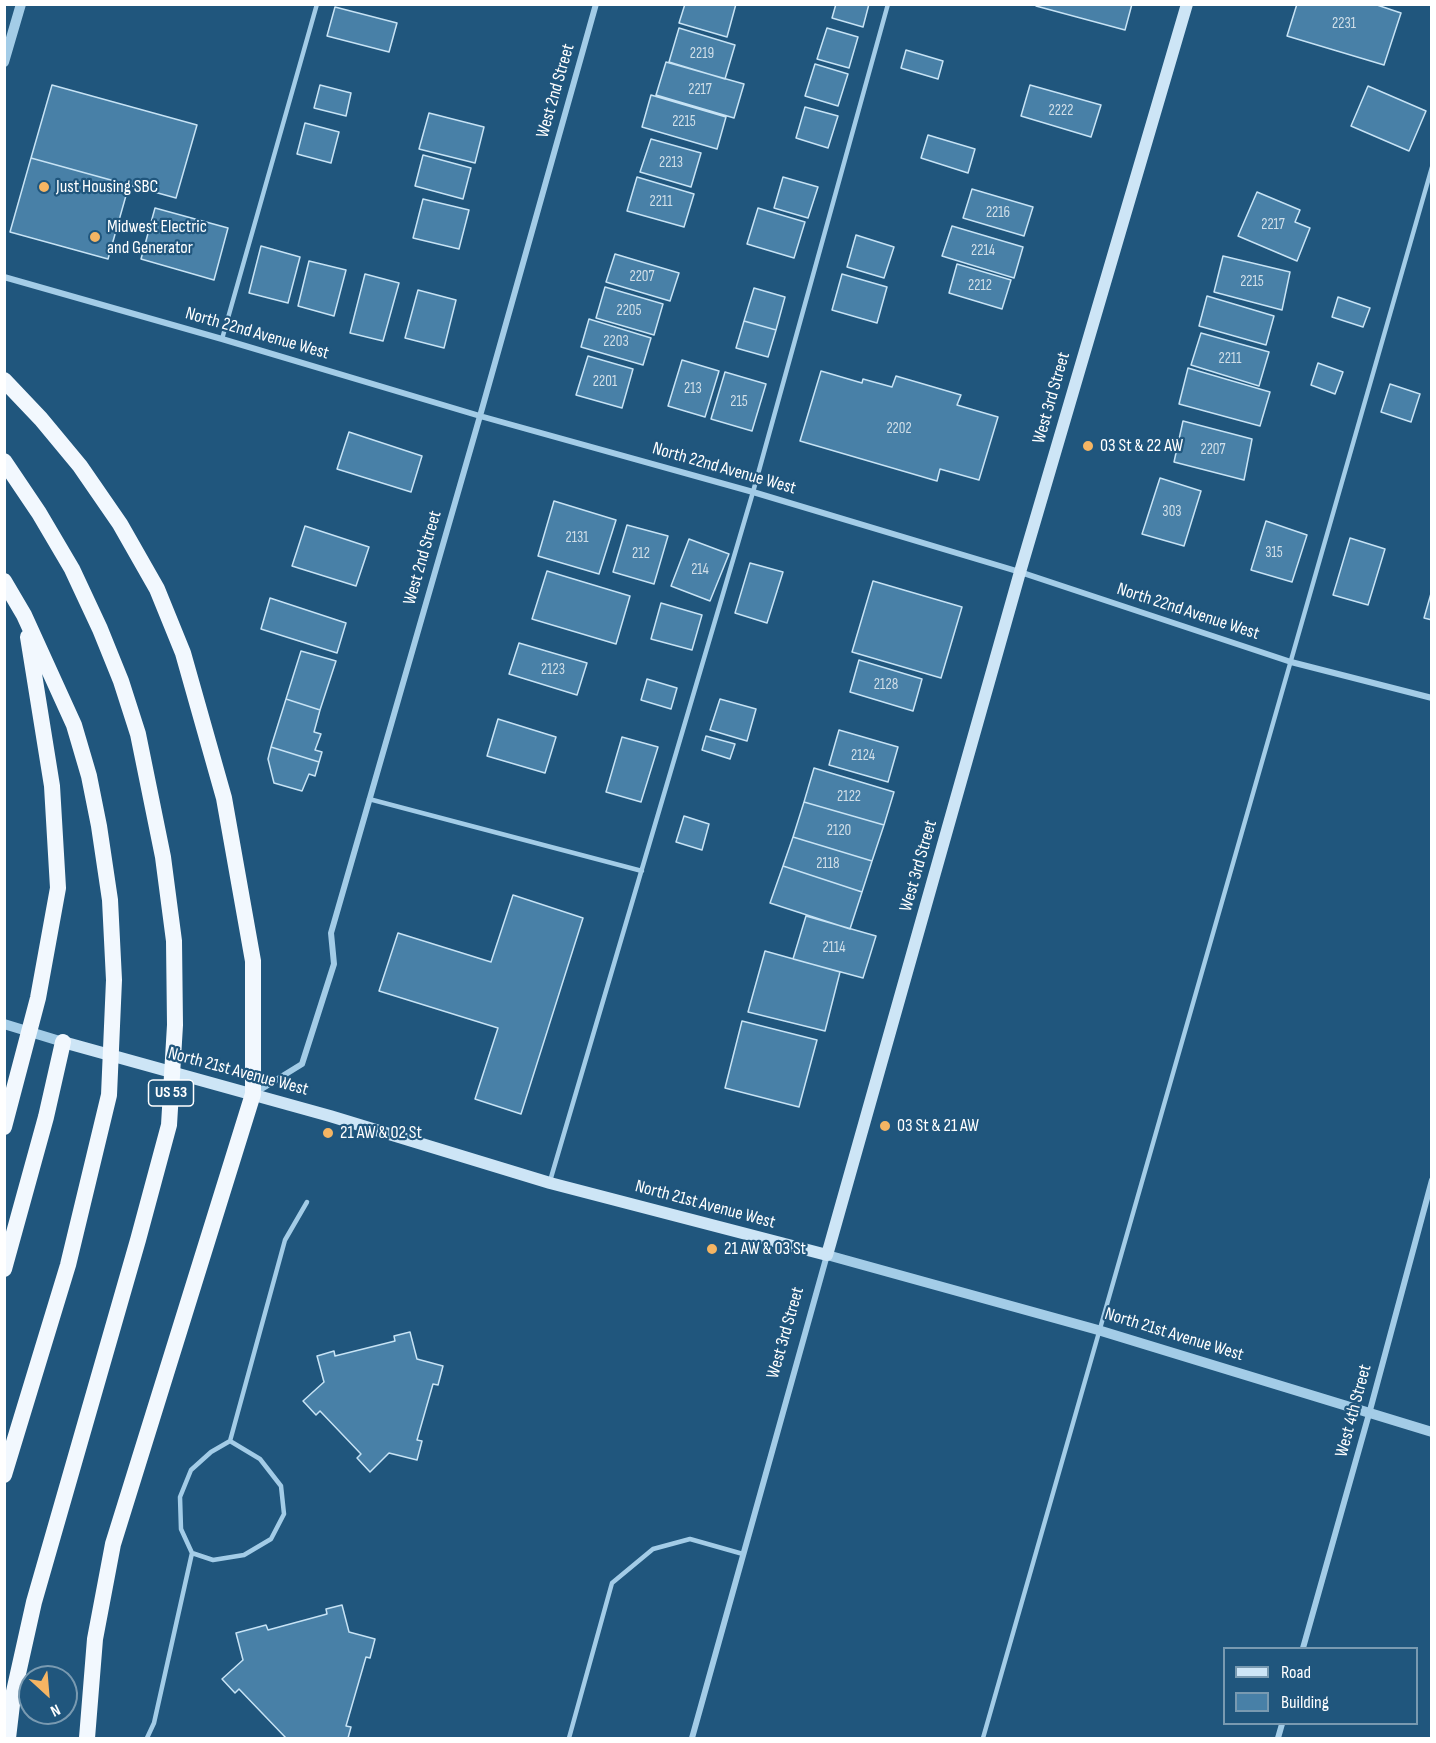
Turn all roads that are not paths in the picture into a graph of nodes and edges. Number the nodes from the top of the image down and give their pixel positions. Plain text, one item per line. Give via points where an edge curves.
1 (21, 4) edge
2 (317, 4) edge
3 (596, 4) edge
4 (888, 4) edge
5 (1187, 4) edge
6 (4, 62) edge
7 (1431, 167) edge
8 (4, 277) edge
9 (222, 339) junction
10 (4, 380) edge
11 (480, 416) junction
12 (4, 461) edge
13 (753, 492) junction
14 (1020, 572) junction
15 (4, 581) edge
16 (24, 615) junction
17 (1292, 662) junction
18 (1431, 698) edge
19 (369, 799) junction
20 (642, 871) junction
21 (4, 1024) edge
22 (63, 1042) junction
23 (253, 1094) junction
24 (4, 1127) edge
25 (1431, 1180) edge
26 (550, 1183) junction
27 (307, 1202) dead end
28 (827, 1255) junction
29 (4, 1269) edge
30 (1098, 1330) junction
31 (1369, 1414) junction
32 (1431, 1432) edge
33 (230, 1441) junction
34 (4, 1475) edge
35 (192, 1553) junction
36 (744, 1554) junction
37 (1303, 1647) edge
38 (8, 1738) edge
39 (87, 1738) edge
40 (147, 1738) edge
41 (569, 1738) edge
42 (692, 1738) edge
43 (983, 1738) edge

1 - 6 street
2 - 9 lane
3 - 11 street, West 2nd Street
4 - 13 lane
5 - 14 main road, West 3rd Street
7 - 17 lane
8 - 9 street, North 22nd Avenue West
9 - 11 street, North 22nd Avenue West
10 - 23 highway via 80,466 120,524 157,589 183,653 224,798 253,961
11 - 13 street, North 22nd Avenue West
11 - 19 street, West 2nd Street
12 - 38 highway, US 53, bridge via 72,569 121,681 138,734 169,899 175,1025 169,1125 34,1602
13 - 14 street, North 22nd Avenue West
13 - 20 lane
14 - 17 street, North 22nd Avenue West
14 - 28 main road, West 3rd Street
15 - 16 highway, bridge
16 - 24 highway, bridge via 52,786 58,888 38,998
16 - 34 highway, bridge via 74,726 88,776 110,900 114,980 109,1095 68,1265
17 - 18 street, North 22nd Avenue West
17 - 30 lane
19 - 20 lane
19 - 23 street, West 2nd Street via 331,933 334,964 302,1064
20 - 26 lane
21 - 22 street, North 21st Avenue West
22 - 23 main road, North 21st Avenue West
22 - 29 highway
23 - 26 main road, North 21st Avenue West
23 - 39 highway via 113,1544 95,1639
25 - 31 street, West 4th Street
26 - 28 main road, North 21st Avenue West
27 - 33 lane via 285,1239
28 - 30 street, North 21st Avenue West
28 - 36 street, West 3rd Street
30 - 31 street, North 21st Avenue West
30 - 43 lane
31 - 32 street, North 21st Avenue West
31 - 37 street, West 4th Street
33 - 35 lane via 190,1470 180,1497 181,1529
33 - 35 lane via 260,1459 281,1486 284,1514 271,1539 244,1555 213,1560
35 - 40 lane via 154,1723
36 - 41 lane via 690,1539 653,1549 612,1583
36 - 42 street, West 3rd Street

